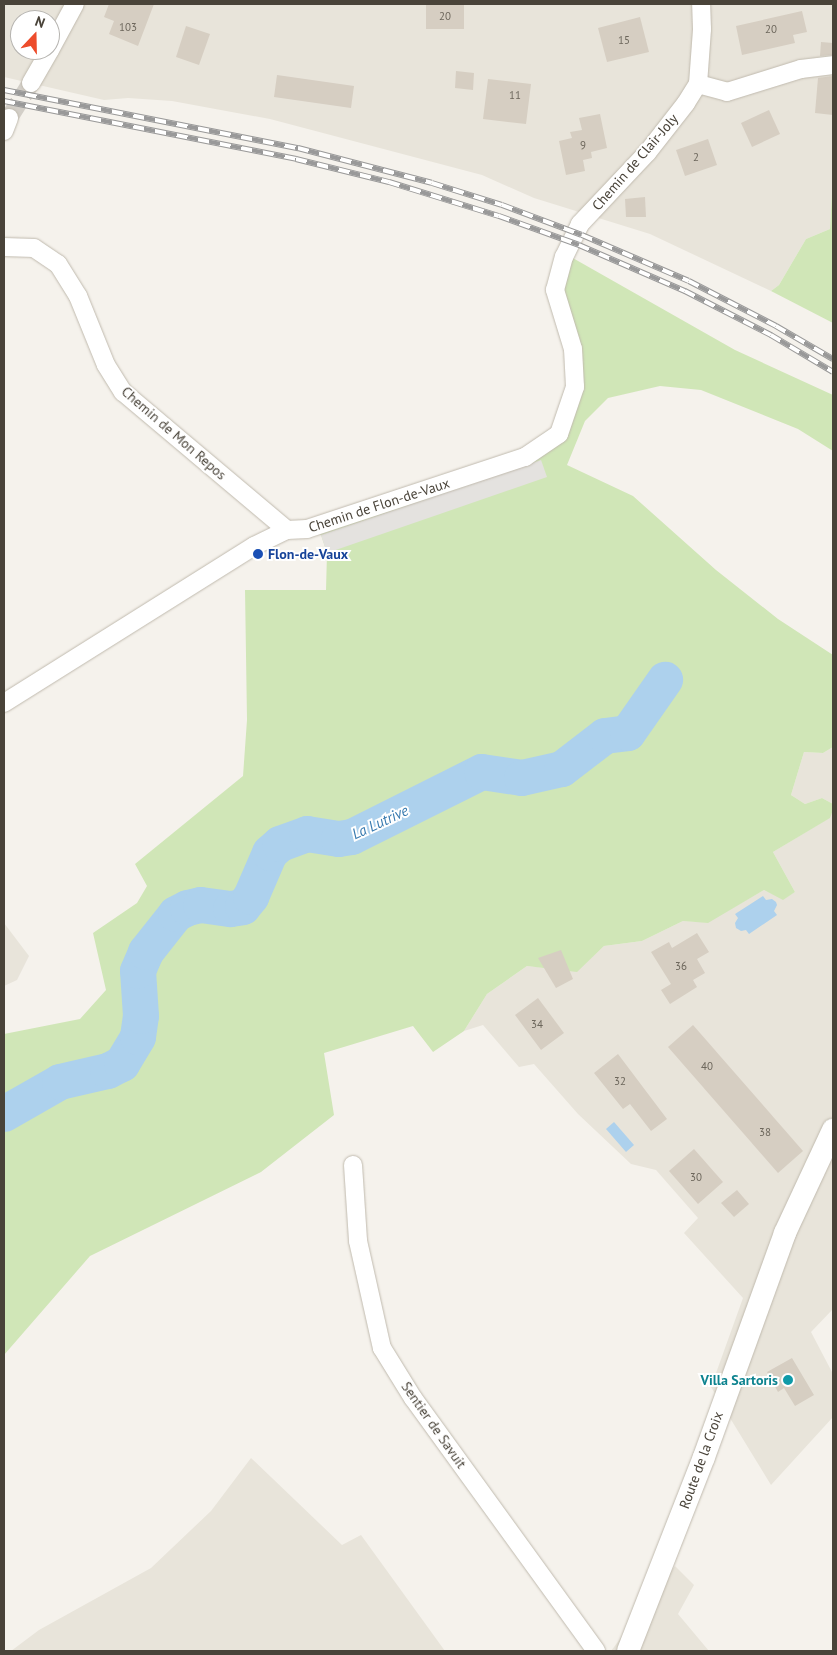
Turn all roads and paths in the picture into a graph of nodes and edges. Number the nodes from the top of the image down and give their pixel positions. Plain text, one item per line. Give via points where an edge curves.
1 (75, 4) edge
2 (701, 4) edge
3 (60, 32) edge
4 (44, 60) edge
5 (833, 65) edge
6 (31, 83) tunnel mouth
7 (698, 84) junction
8 (589, 215) joint
9 (4, 247) edge
10 (287, 530) junction
11 (4, 703) edge
12 (833, 1130) edge
13 (353, 1165) dead end
14 (596, 1651) edge
15 (628, 1651) edge

1 - 3 street
2 - 7 street, Chemin de Clair-Joly
4 - 6 street
5 - 7 street via 802,69 727,92
7 - 8 street, Chemin de Clair-Joly via 647,154
8 - 10 street, Chemin de Flon-de-Vaux via 580,224 564,257 556,290 573,349 575,387 559,434 526,457 307,529
9 - 10 street, Chemin de Mon Repos via 34,248 58,264 78,296 106,366 123,392
10 - 11 street, Chemin de Flon-de-Vaux via 254,546
12 - 15 street, Route de la Croix via 785,1233 704,1457
13 - 14 street, Sentier de Savuit via 358,1241 382,1348 413,1398

